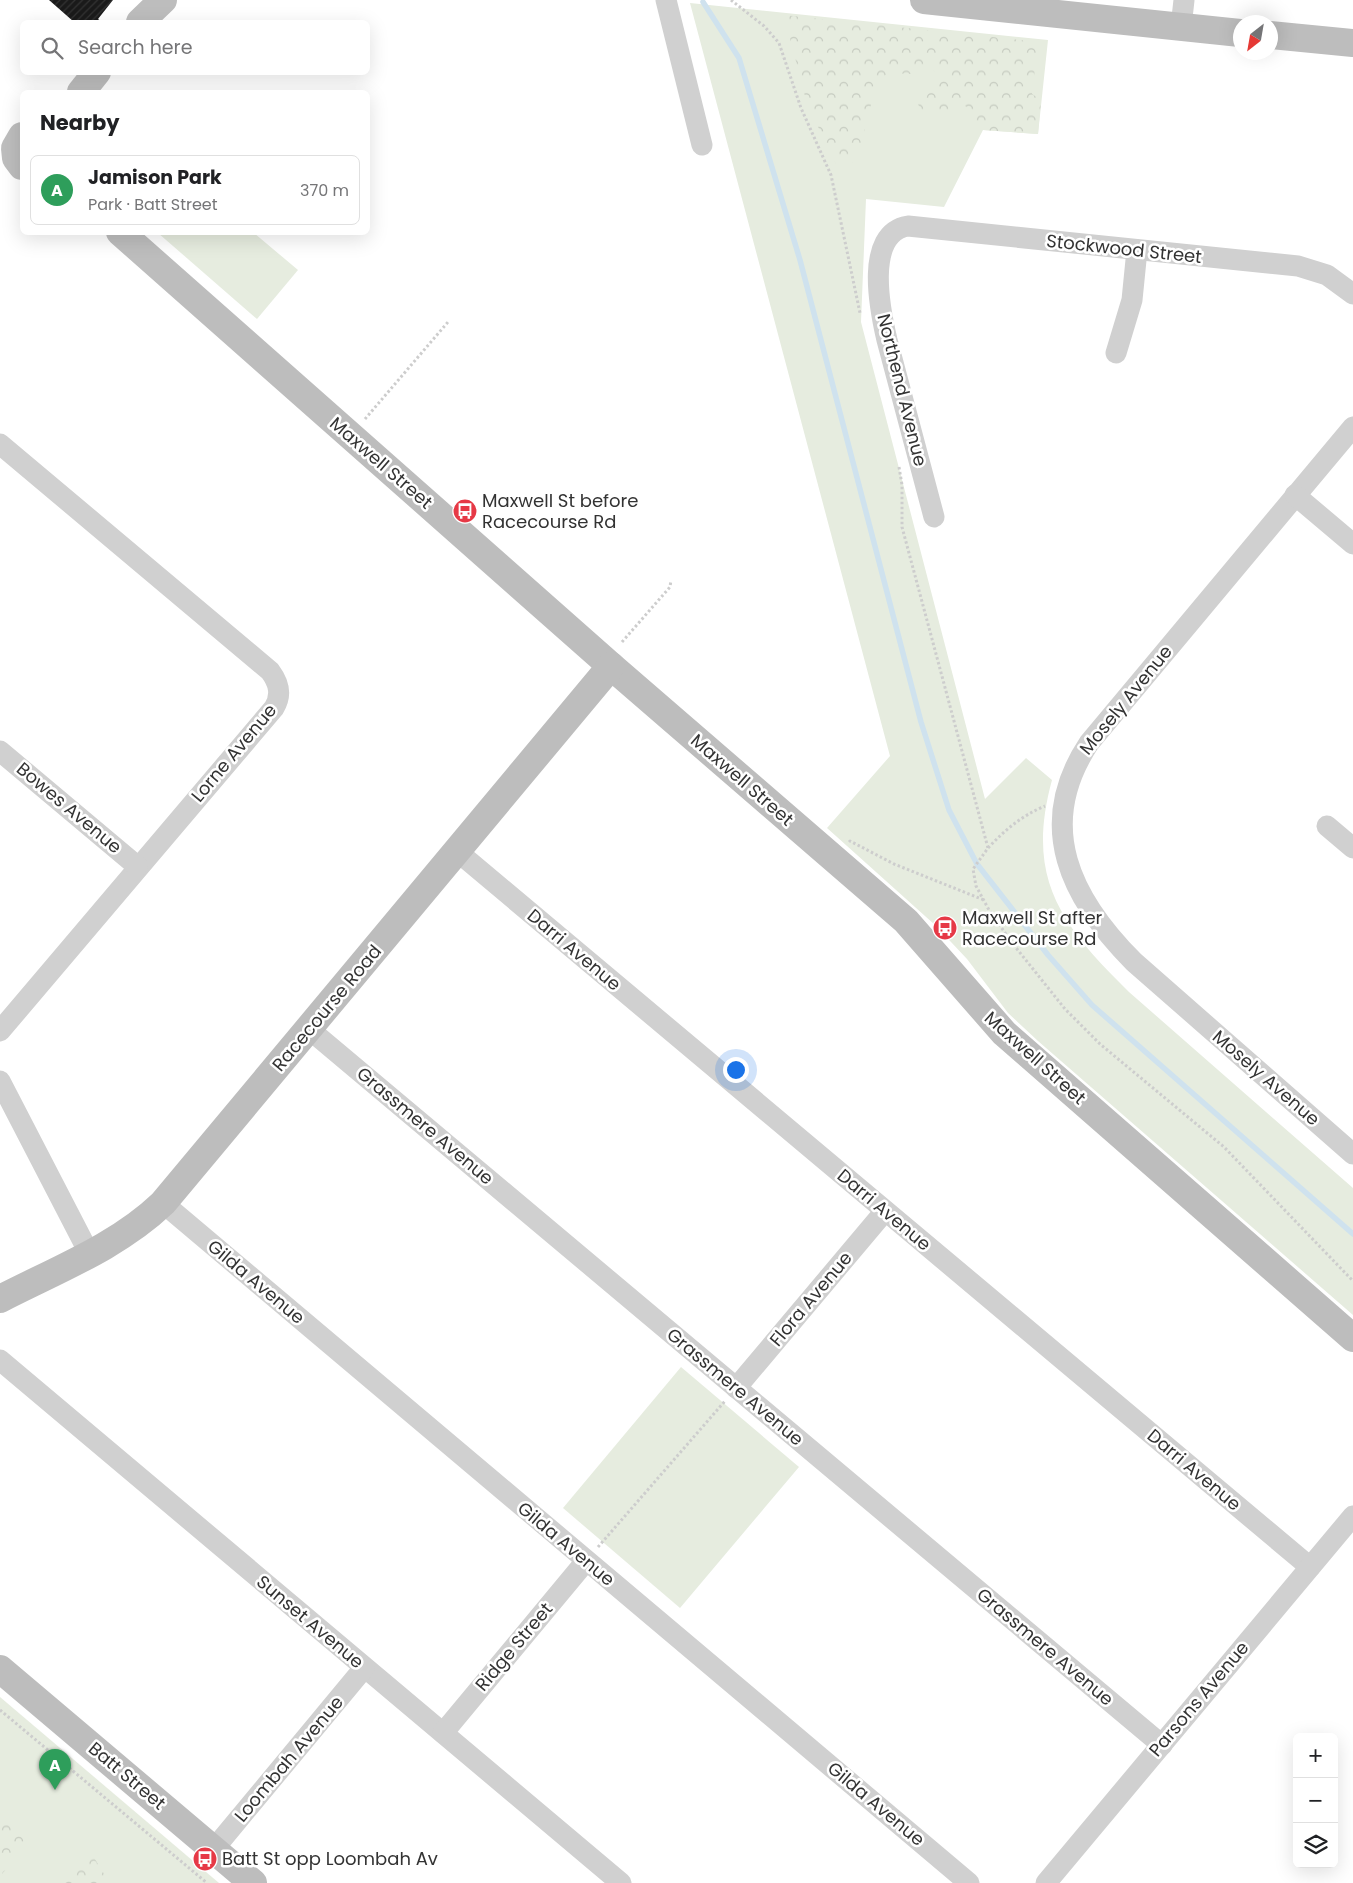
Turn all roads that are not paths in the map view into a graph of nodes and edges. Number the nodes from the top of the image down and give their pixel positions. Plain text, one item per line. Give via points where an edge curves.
1 (163, 0) edge
2 (666, 0) edge
3 (924, 0) edge
4 (1184, 0) edge
5 (142, 20) edge
6 (1181, 27) junction
7 (1233, 31) edge
8 (1278, 36) edge
9 (1353, 43) edge
10 (94, 75) edge
11 (82, 90) edge
12 (14, 133) edge
13 (702, 145) dead end
14 (20, 162) edge
15 (890, 234) joint
16 (124, 235) edge
17 (1138, 250) junction
18 (1353, 294) edge
19 (1116, 353) dead end
20 (1353, 427) edge
21 (0, 444) edge
22 (1295, 495) junction
23 (934, 517) dead end
24 (1353, 544) edge
25 (617, 654) junction
26 (0, 751) edge
27 (1327, 826) dead end
28 (1353, 848) edge
29 (458, 852) junction
30 (137, 866) junction
31 (309, 1029) junction
32 (0, 1031) edge
33 (0, 1081) edge
34 (1353, 1154) edge
35 (163, 1203) junction
36 (885, 1211) junction
37 (89, 1253) junction
38 (0, 1299) edge
39 (1353, 1338) edge
40 (0, 1360) edge
41 (736, 1388) junction
42 (1353, 1516) edge
43 (586, 1561) junction
44 (1310, 1567) junction
45 (364, 1668) junction
46 (0, 1669) edge
47 (443, 1733) junction
48 (1162, 1744) junction
49 (213, 1850) junction
50 (253, 1883) edge
51 (621, 1883) edge
52 (970, 1883) edge
53 (1046, 1883) edge

1 - 5 street
2 - 13 street
3 - 6 street
4 - 6 street
6 - 7 street
8 - 9 street
10 - 11 street
12 - 14 street via 15,153
15 - 17 street, Stockwood Street via 908,226
15 - 23 street, Northend Avenue via 881,250 881,311
16 - 25 street, Maxwell Street
17 - 18 street, Stockwood Street via 1298,266 1327,275
17 - 19 street via 1131,306
20 - 22 street, Mosely Avenue
21 - 30 street, Lorne Avenue via 270,671 277,682 279,694 274,708
22 - 24 street
22 - 34 street, Mosely Avenue via 1089,743 1076,763 1064,802 1064,837 1069,871 1085,903 1106,933 1134,962
25 - 29 street, Racecourse Road
25 - 39 street, Maxwell Street via 834,860 920,936 979,1008 1004,1033
26 - 30 street, Bowes Avenue
27 - 28 street
29 - 31 street, Racecourse Road
29 - 36 street, Darri Avenue
30 - 32 street, Lorne Avenue
31 - 35 street, Racecourse Road
31 - 41 street, Grassmere Avenue
33 - 37 street
35 - 37 street, Racecourse Road via 131,1231
35 - 43 street, Gilda Avenue
36 - 41 street, Flora Avenue
36 - 44 street, Darri Avenue
37 - 38 street, Racecourse Road
40 - 45 street, Sunset Avenue
41 - 48 street, Grassmere Avenue
42 - 44 street, Parsons Avenue
43 - 47 street, Ridge Street
43 - 52 street, Gilda Avenue
44 - 48 street, Parsons Avenue
45 - 47 street, Sunset Avenue
45 - 49 street, Loombah Avenue
46 - 49 street, Batt Street
47 - 51 street, Sunset Avenue
48 - 53 street, Parsons Avenue
49 - 50 street, Batt Street

